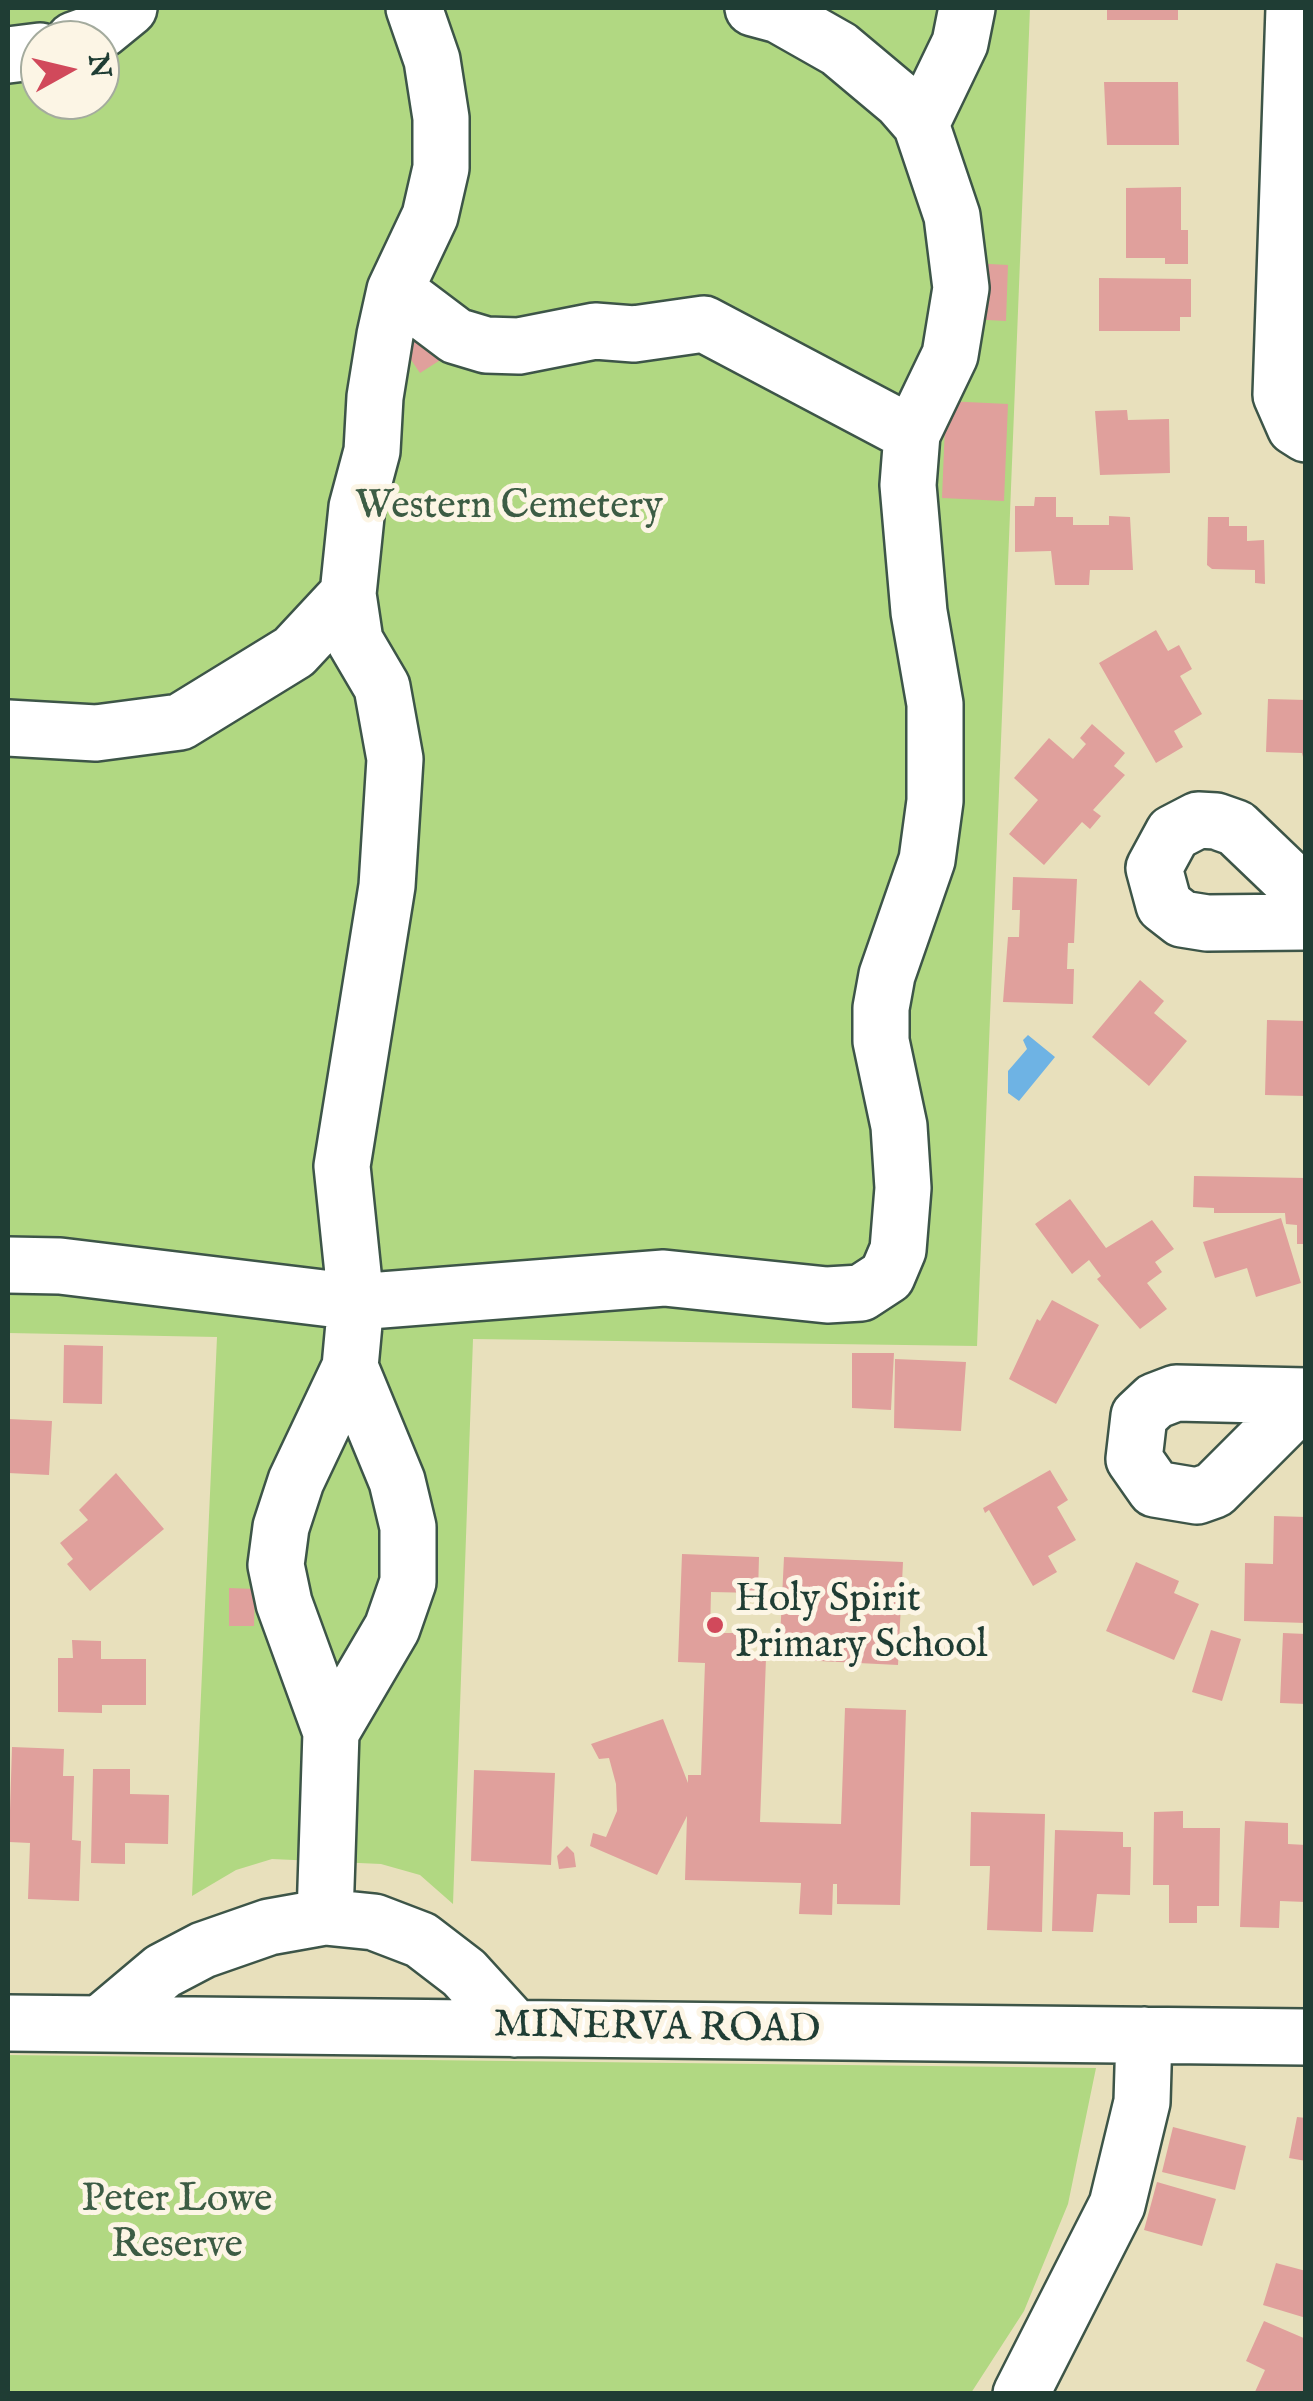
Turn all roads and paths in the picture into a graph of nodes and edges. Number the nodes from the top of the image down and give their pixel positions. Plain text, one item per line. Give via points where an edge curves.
1 (414, 8) edge
2 (753, 8) edge
3 (967, 8) edge
4 (1294, 8) edge
5 (921, 124) junction
6 (395, 290) junction
7 (1300, 430) edge
8 (912, 434) junction
9 (348, 594) junction
10 (8, 728) edge
11 (1306, 896) edge
12 (1306, 922) edge
13 (8, 1264) edge
14 (356, 1302) junction
15 (350, 1367) junction
16 (331, 1732) junction
17 (325, 1917) junction
18 (8, 2023) edge
19 (100, 2024) junction
20 (515, 2028) junction
21 (1144, 2035) junction
22 (1306, 2037) edge
23 (1020, 2394) edge

1 - 6 street via 432,60 440,168 430,216
2 - 5 street via 838,49
3 - 5 street via 960,43
4 - 7 street via 1281,395
5 - 8 street via 952,216 961,288 950,355
6 - 8 street via 456,336 486,345 704,324
6 - 9 street
8 - 14 street via 911,543 935,704 935,801 927,860 881,1008 903,1188 898,1250 887,1276 862,1293 827,1295 664,1278
9 - 10 street via 294,652 180,722 96,734
9 - 14 street via 355,640 382,687 396,760 386,886 342,1166
11 - 12 street via 1236,828 1216,821 1198,820 1173,833 1154,868 1164,905 1182,919
13 - 14 street
14 - 15 street
15 - 16 street via 296,1481 276,1565
15 - 16 street via 398,1481 408,1527 408,1582 392,1628
16 - 17 street
17 - 19 street via 269,1926 203,1950 163,1971
17 - 20 street via 374,1922 421,1940 464,1973
18 - 19 street, MINERVA ROAD
19 - 20 street, MINERVA ROAD
20 - 21 street, MINERVA ROAD
21 - 22 street, MINERVA ROAD
21 - 23 street via 1142,2102 1117,2205

